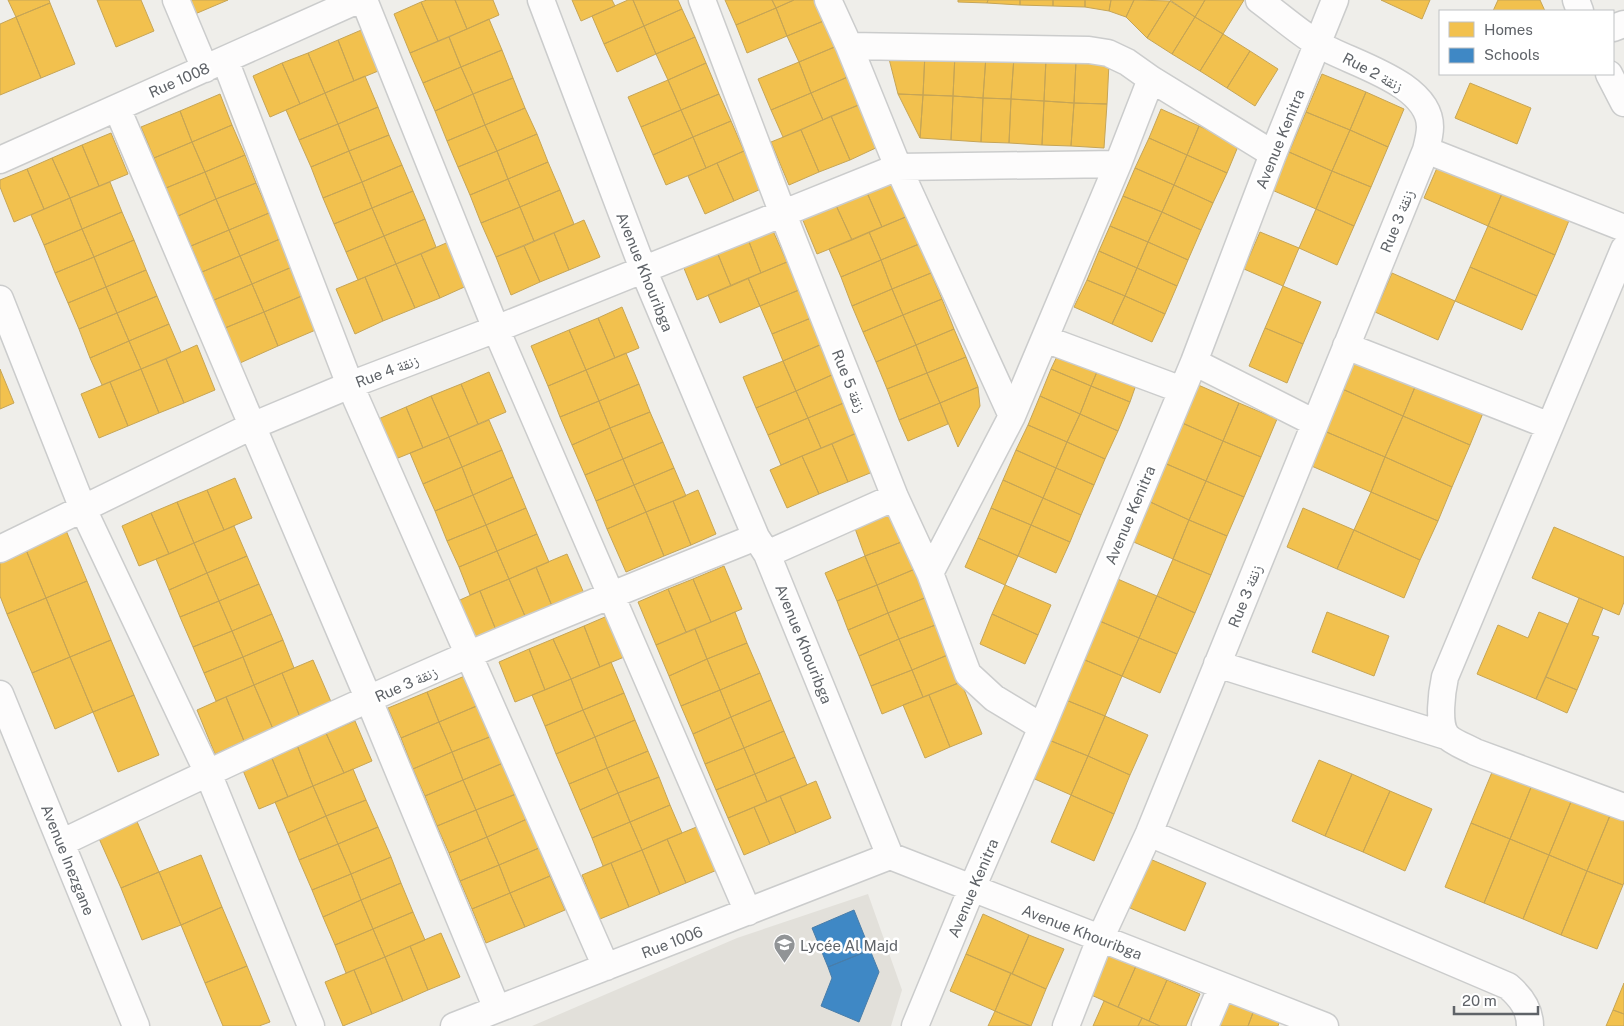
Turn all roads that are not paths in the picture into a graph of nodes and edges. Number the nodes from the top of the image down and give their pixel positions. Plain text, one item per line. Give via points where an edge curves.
1 (176, 0) edge
2 (358, 0) edge
3 (364, 0) edge
4 (541, 0) edge
5 (702, 0) edge
6 (828, 0) edge
7 (1259, 0) edge
8 (1336, 0) edge
9 (1318, 44) junction
10 (849, 46) junction
11 (215, 64) junction
12 (1610, 75) edge
13 (1150, 79) junction
14 (1624, 103) edge
15 (117, 108) junction
16 (1273, 154) junction
17 (1423, 157) junction
18 (0, 160) edge
19 (1118, 164) junction
20 (898, 167) junction
21 (783, 214) junction
22 (1624, 228) edge
23 (1624, 249) edge
24 (643, 269) junction
25 (0, 299) edge
26 (496, 329) junction
27 (1044, 339) junction
28 (1346, 346) junction
29 (1194, 362) junction
30 (350, 385) junction
31 (1182, 390) junction
32 (1012, 416) junction
33 (1316, 423) junction
34 (252, 426) junction
35 (1550, 426) junction
36 (895, 497) junction
37 (83, 509) junction
38 (762, 546) junction
39 (0, 549) edge
40 (930, 573) junction
41 (612, 595) junction
42 (470, 655) junction
43 (1217, 664) junction
44 (0, 694) edge
45 (369, 700) junction
46 (1042, 727) junction
47 (1446, 736) junction
48 (208, 773) junction
49 (1624, 807) edge
50 (1148, 833) junction
51 (61, 844) junction
52 (890, 856) junction
53 (972, 888) junction
54 (748, 912) junction
55 (1100, 939) junction
56 (606, 967) junction
57 (1222, 986) junction
58 (497, 1009) junction
59 (136, 1026) edge
60 (311, 1026) edge
61 (454, 1026) edge
62 (916, 1026) edge
63 (1066, 1026) edge
64 (1205, 1026) edge
65 (1325, 1026) edge
66 (1530, 1026) edge

1 - 11 street
2 - 11 street, Rue 1008
3 - 26 street
4 - 24 street, Avenue Khouribga
5 - 21 street, Rue 5 زنقة
6 - 10 street
7 - 9 street
8 - 9 street, Avenue Kenitra
9 - 16 street, Avenue Kenitra
9 - 17 street, Rue 2 زنقة via 1398,81 1412,93 1429,117
10 - 13 street via 1089,50 1121,59
10 - 20 street
11 - 15 street, Rue 1008
11 - 30 street
12 - 14 street
13 - 16 street
13 - 19 street
15 - 18 street, Rue 1008
15 - 34 street
16 - 29 street, Avenue Kenitra
17 - 22 street
17 - 28 street, Rue 3 زنقة
19 - 20 street
19 - 27 street
20 - 21 street, Rue 4 زنقة
20 - 32 street
21 - 24 street, Rue 4 زنقة
21 - 36 street, Rue 5 زنقة
23 - 35 street
24 - 26 street, Rue 4 زنقة
24 - 38 street, Avenue Khouribga
25 - 37 street
26 - 30 street, Rue 4 زنقة
26 - 41 street
27 - 31 street
27 - 32 street
28 - 33 street, Rue 3 زنقة
28 - 35 street
29 - 31 street, Avenue Kenitra
29 - 33 street
30 - 34 street, Rue 4 زنقة
30 - 42 street
31 - 46 street, Avenue Kenitra
32 - 40 street
33 - 43 street, Rue 3 زنقة
34 - 37 street, Rue 4 زنقة
34 - 45 street
35 - 47 street via 1445,677 1441,696
36 - 38 street, Rue 3 زنقة
36 - 40 street, Rue 5 زنقة
37 - 39 street, Rue 4 زنقة
37 - 48 street
38 - 41 street, Rue 3 زنقة
38 - 52 street, Avenue Khouribga
40 - 46 street, Rue 5 زنقة via 968,674 994,698
41 - 42 street, Rue 3 زنقة
41 - 54 street
42 - 45 street, Rue 3 زنقة
42 - 56 street
43 - 47 street
43 - 50 street, Rue 3 زنقة
44 - 51 street, Avenue Inezgane
45 - 48 street, Rue 3 زنقة
45 - 58 street
46 - 53 street, Avenue Kenitra
47 - 49 street via 1475,752
48 - 51 street, Rue 3 زنقة
48 - 60 street
50 - 55 street, Rue 3 زنقة
50 - 66 street via 1508,986 1522,1000 1530,1017
51 - 59 street, Avenue Inezgane
52 - 53 street, Avenue Khouribga
52 - 54 street, Rue 1006
53 - 55 street, Avenue Khouribga
53 - 62 street, Avenue Kenitra
54 - 56 street, Rue 1006
55 - 57 street, Avenue Khouribga
55 - 63 street, Rue 3 زنقة
56 - 58 street, Rue 1006
57 - 64 street
57 - 65 street, Avenue Khouribga
58 - 61 street, Rue 1006

